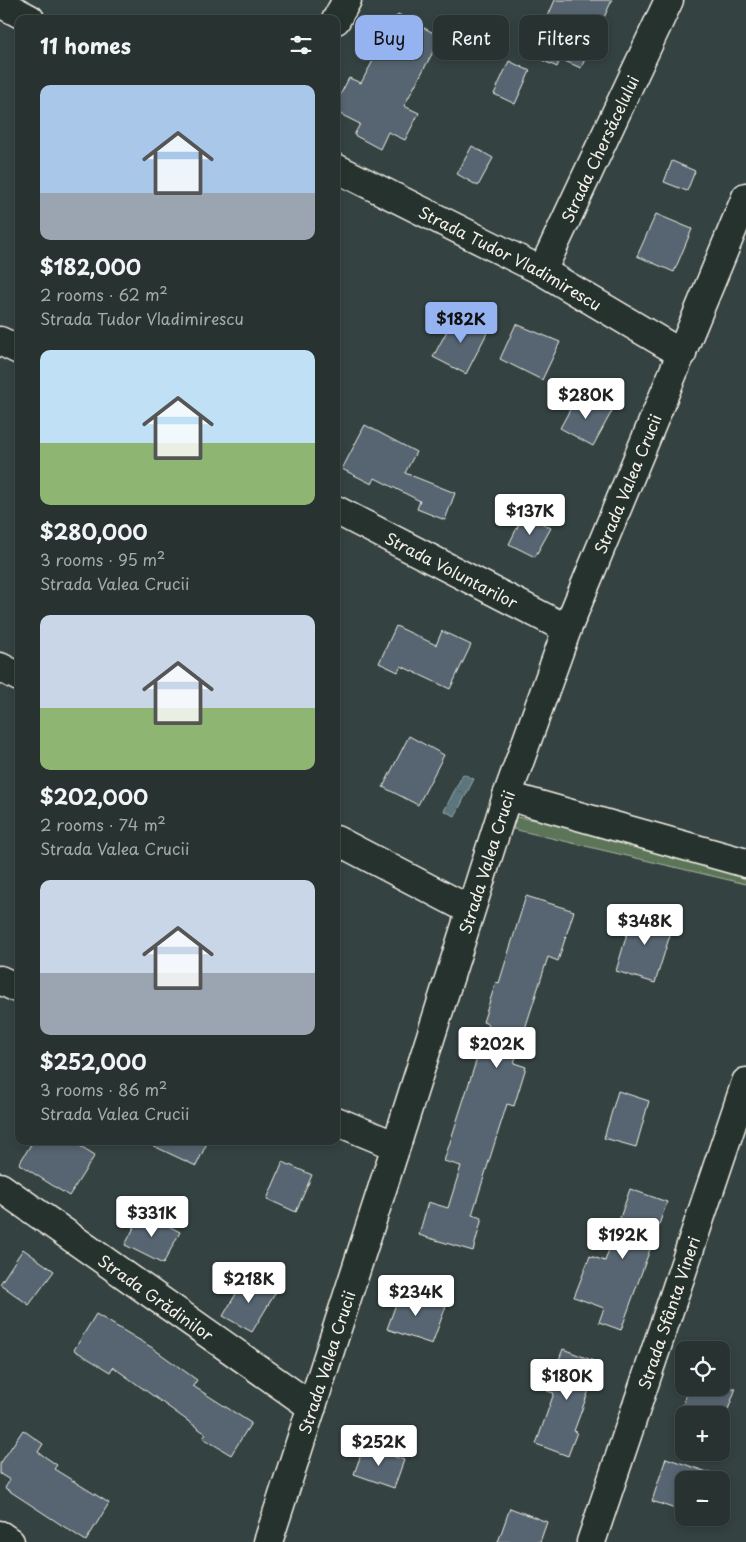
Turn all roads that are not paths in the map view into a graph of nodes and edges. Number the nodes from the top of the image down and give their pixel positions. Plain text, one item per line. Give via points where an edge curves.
1 (40, 0) edge
2 (346, 0) edge
3 (669, 0) edge
4 (0, 3) edge
5 (23, 15) edge
6 (33, 15) edge
7 (338, 15) edge
8 (340, 170) edge
9 (746, 197) edge
10 (542, 271) junction
11 (0, 341) edge
12 (15, 348) edge
13 (682, 354) junction
14 (340, 512) edge
15 (567, 629) junction
16 (0, 667) edge
17 (15, 675) edge
18 (508, 796) junction
19 (340, 842) edge
20 (746, 863) edge
21 (470, 910) junction
22 (0, 980) edge
23 (15, 987) edge
24 (746, 1082) edge
25 (340, 1123) edge
26 (396, 1146) junction
27 (0, 1187) edge
28 (312, 1407) junction
29 (0, 1535) edge
30 (10, 1542) edge
31 (268, 1542) edge
32 (591, 1542) edge

1 - 6 street
2 - 7 street
3 - 10 street, Strada Chersăcelului
4 - 5 street
8 - 10 street, Strada Tudor Vladimirescu
9 - 13 street, Strada Valea Crucii
10 - 13 street, Strada Tudor Vladimirescu
11 - 12 street
13 - 15 street, Strada Valea Crucii
14 - 15 street, Strada Voluntarilor
15 - 18 street, Strada Valea Crucii
16 - 17 street
18 - 20 street
18 - 21 street, Strada Valea Crucii
19 - 21 street
21 - 26 street, Strada Valea Crucii
22 - 23 street
24 - 32 street, Strada Sfânta Vineri
25 - 26 street
26 - 28 street, Strada Valea Crucii
27 - 28 street, Strada Grădinilor
28 - 31 street, Strada Valea Crucii
29 - 30 street

